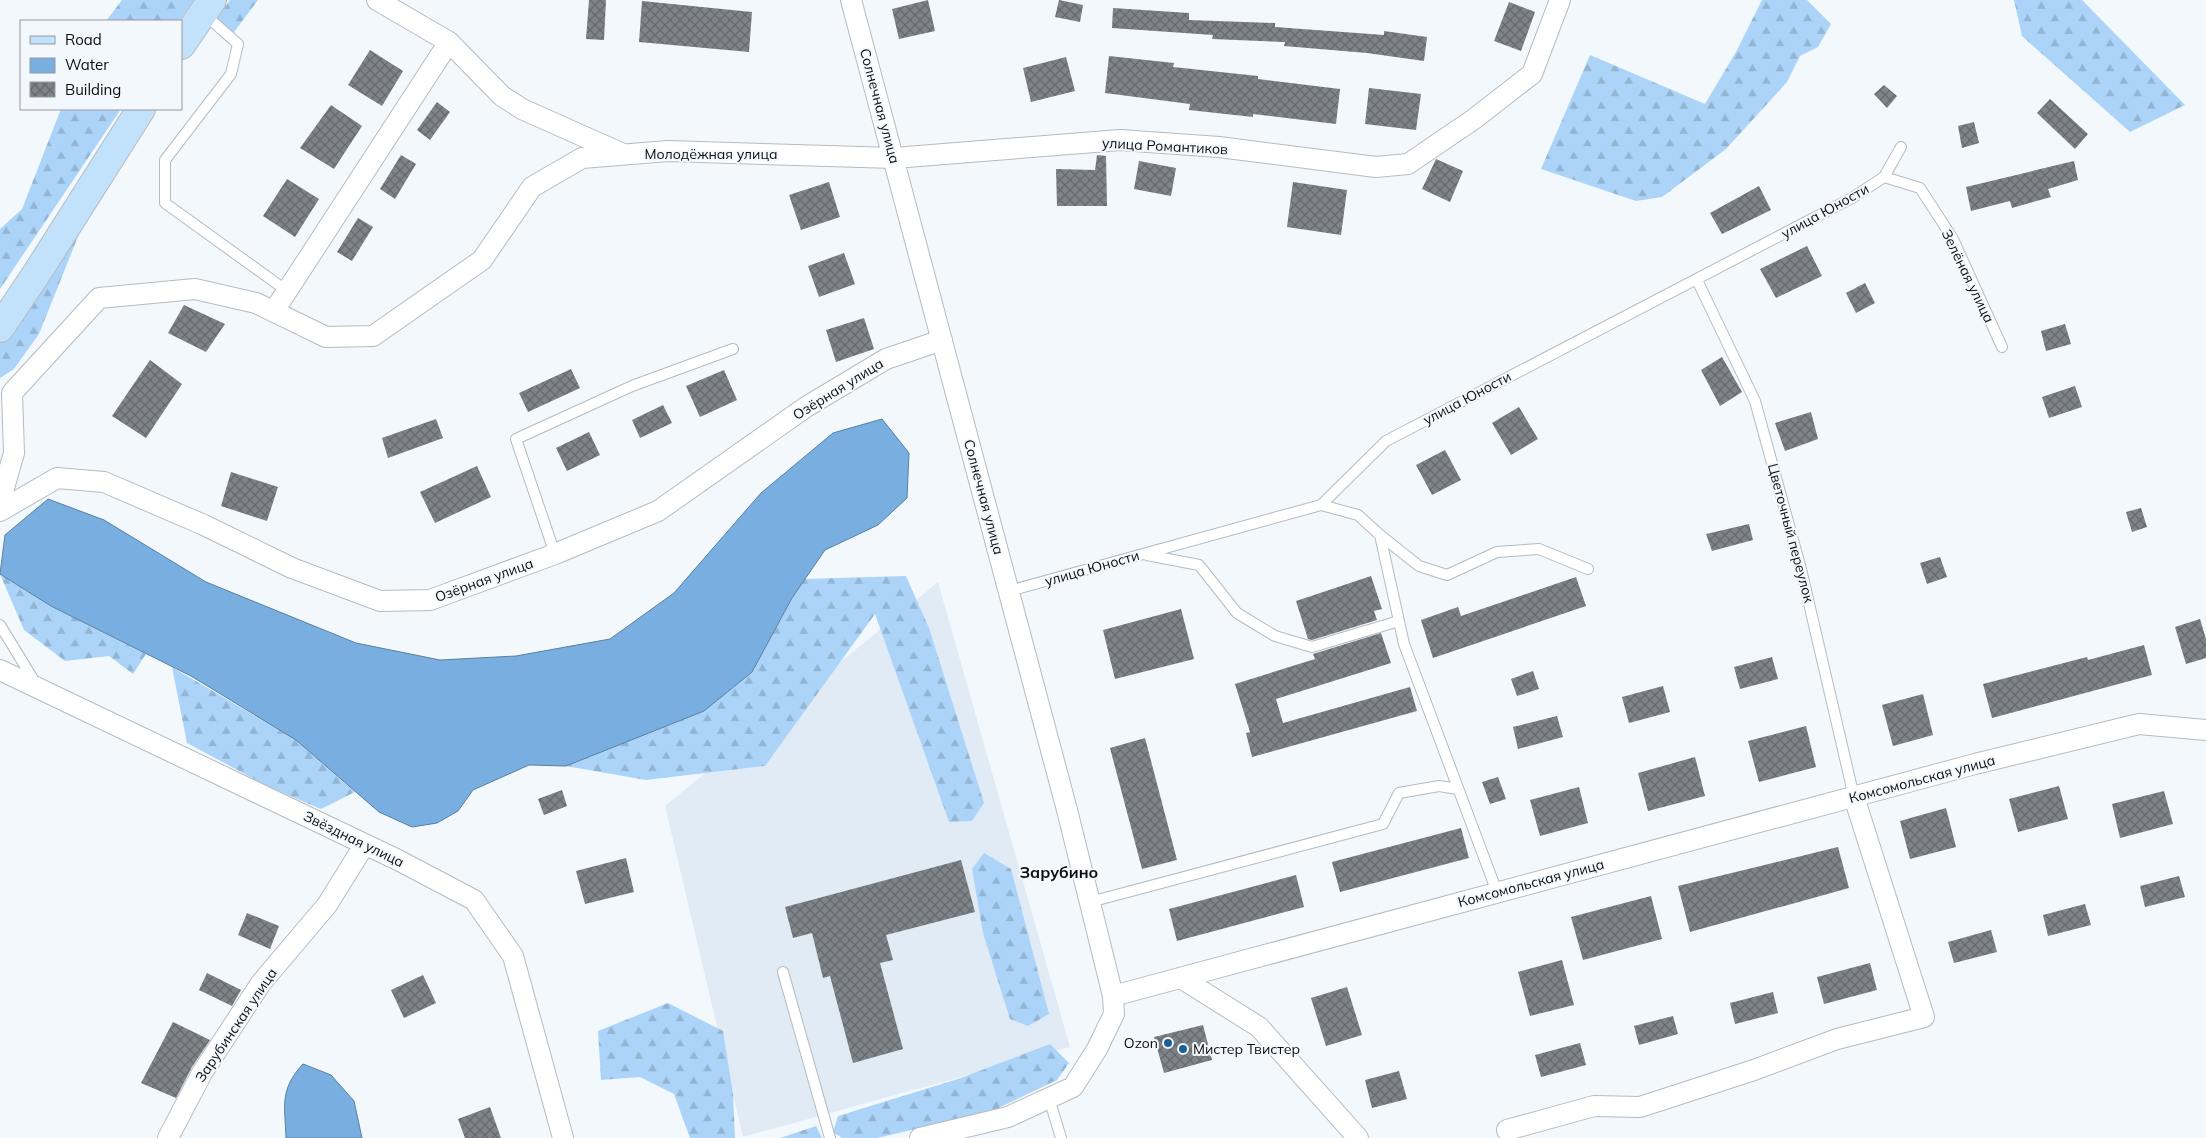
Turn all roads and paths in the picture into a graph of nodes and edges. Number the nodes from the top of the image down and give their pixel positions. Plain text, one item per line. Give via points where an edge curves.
1 (377, 0) edge
2 (851, 0) edge
3 (1560, 0) edge
4 (208, 6) edge
5 (449, 42) junction
6 (182, 44) edge
7 (139, 110) edge
8 (1901, 147) dead end
9 (626, 155) junction
10 (894, 158) junction
11 (1884, 177) junction
12 (1697, 280) junction
13 (287, 291) junction
14 (274, 311) junction
15 (0, 328) edge
16 (942, 340) junction
17 (2002, 347) dead end
18 (734, 350) dead end
19 (0, 502) edge
20 (1321, 505) junction
21 (0, 511) edge
22 (1380, 535) junction
23 (555, 554) junction
24 (1143, 554) junction
25 (1588, 569) dead end
26 (1009, 591) junction
27 (1399, 621) junction
28 (0, 625) edge
29 (0, 670) edge
30 (39, 689) junction
31 (2206, 730) edge
32 (1458, 788) junction
33 (1854, 796) junction
34 (365, 844) junction
35 (1498, 892) junction
36 (1090, 902) junction
37 (784, 972) dead end
38 (1181, 978) junction
39 (1113, 996) junction
40 (1049, 1098) junction
41 (1507, 1130) dead end
42 (168, 1138) edge
43 (563, 1138) edge
44 (830, 1138) edge
45 (920, 1138) edge
46 (1061, 1138) edge
47 (1358, 1138) edge

1 - 5 street
2 - 10 street, Солнечная улица
3 - 10 street, улица Романтиков via 1532,74 1408,164 1376,167 1219,147 1120,140
4 - 6 main road
4 - 13 lane via 238,44 231,74 165,160 165,203
5 - 9 street via 502,96 522,109
5 - 13 street
7 - 15 main road
8 - 11 lane, улица Юности
9 - 10 street, Молодёжная улица via 668,151
9 - 14 street, Молодёжная улица via 582,158 532,187 482,260 373,336 326,337
10 - 16 street, Солнечная улица
11 - 12 lane, улица Юности via 1852,198
11 - 17 lane, Зелёная улица via 1920,188 1953,239
12 - 20 lane, улица Юности via 1386,441
12 - 33 lane, Цветочный переулок via 1755,401 1801,569
13 - 14 street
14 - 19 street, Молодёжная улица via 256,302 194,289 99,298 12,393 14,453
16 - 23 street, Озёрная улица via 886,359 806,407 658,511
16 - 26 street, Солнечная улица
18 - 23 lane via 632,386 516,439
20 - 22 lane via 1358,515
20 - 24 lane, улица Юности
21 - 23 street, Озёрная улица via 57,478 104,482 292,568 380,600 430,600
22 - 25 lane via 1419,566 1447,575 1497,552 1539,548
22 - 27 lane
24 - 26 lane, улица Юности
24 - 27 lane via 1199,565 1237,613 1275,636 1312,648
26 - 36 street, Солнечная улица
27 - 32 lane via 1404,644
28 - 30 lane
29 - 30 street, Звёздная улица
30 - 34 street, Звёздная улица
31 - 33 street, Комсомольская улица via 2139,724
32 - 35 lane
32 - 36 lane via 1439,786 1399,793 1383,824
33 - 35 street, Комсомольская улица
33 - 41 street via 1924,1017 1837,1039 1640,1107 1594,1106
34 - 42 street, Зарубинская улица via 327,905 262,983 202,1073
34 - 43 street, Звёздная улица via 474,900 513,956
35 - 38 street, Комсомольская улица
36 - 39 street, Солнечная улица
37 - 44 lane
38 - 39 street, Комсомольская улица
38 - 47 street via 1259,1027
39 - 40 street via 1114,1014 1073,1087
40 - 45 street via 1008,1117
40 - 46 lane

